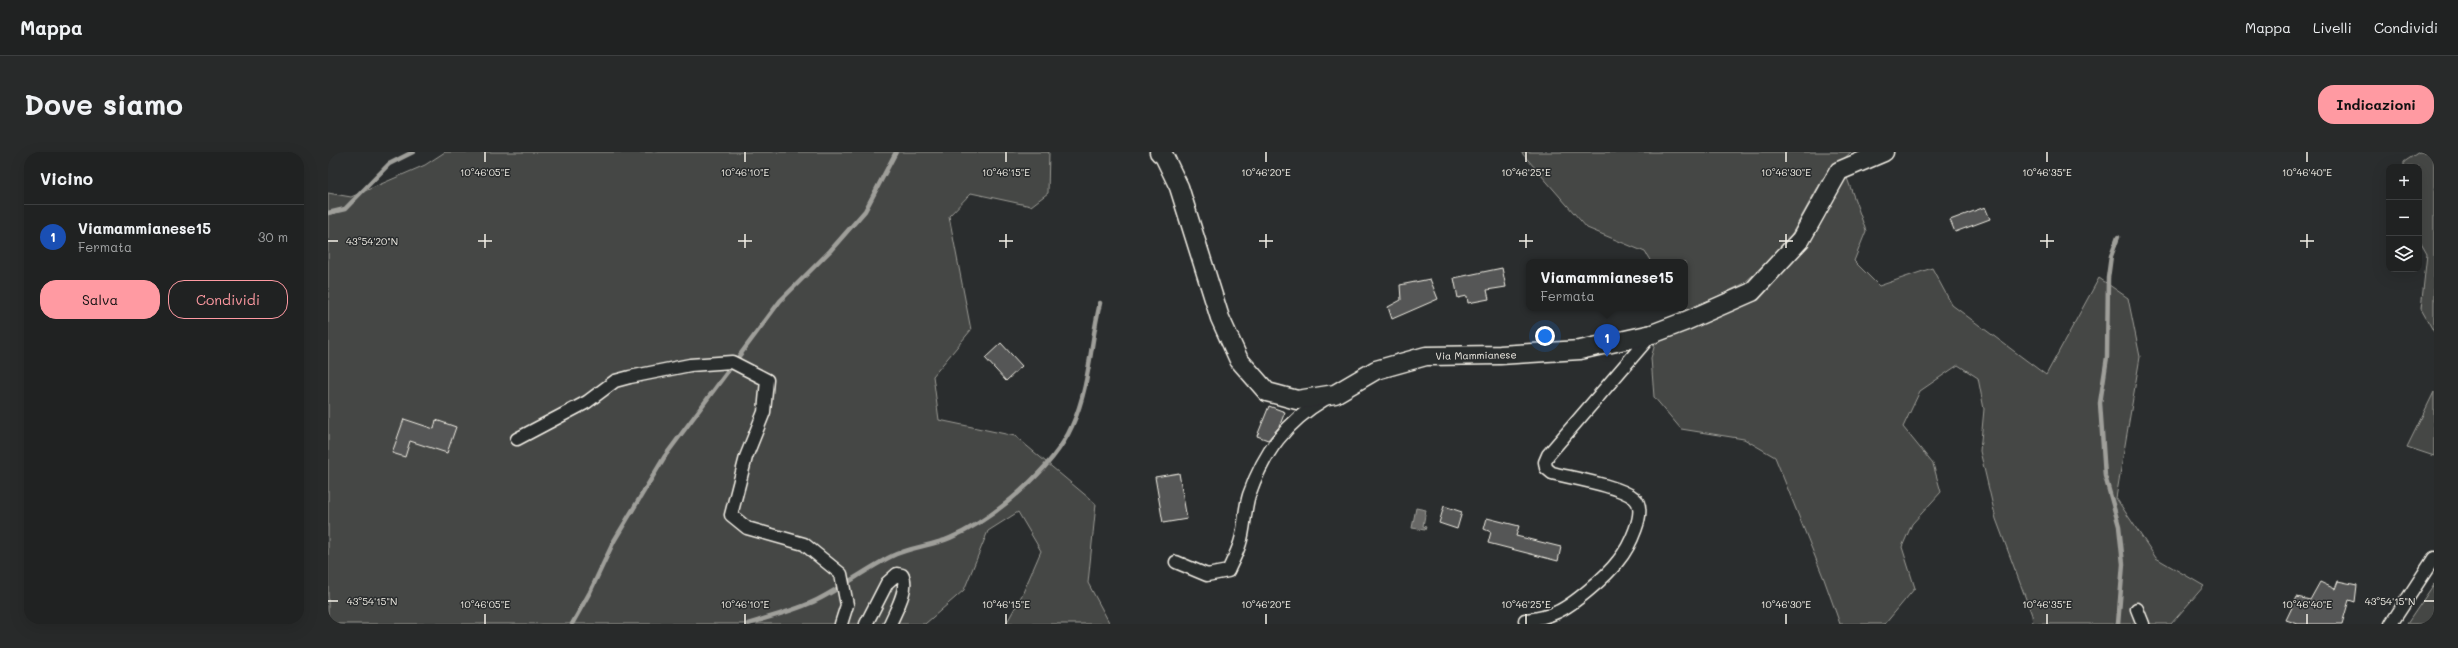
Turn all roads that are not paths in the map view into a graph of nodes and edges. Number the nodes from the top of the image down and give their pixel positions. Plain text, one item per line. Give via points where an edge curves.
1 (1159, 152) edge
2 (1884, 152) edge
3 (1652, 334) junction
4 (1336, 394) junction
5 (517, 438) dead end
6 (2434, 558) edge
7 (1176, 562) dead end
8 (2137, 608) dead end
9 (1525, 620) dead end
10 (841, 624) edge
11 (866, 624) edge
12 (890, 624) edge
13 (2143, 624) edge
14 (2391, 624) edge

1 - 4 main road, Via Mammianese via 1164,156 1179,187 1220,318 1239,360 1268,392 1297,400
2 - 3 main road, Via Mammianese via 1839,171 1801,239 1752,292
3 - 4 main road, Via Mammianese via 1580,350 1426,356 1376,370
3 - 9 street via 1548,455 1545,462 1546,468 1552,473 1624,492 1635,498 1640,508 1640,520 1618,562 1583,594 1558,612
4 - 7 street via 1304,411 1283,431 1261,465 1249,496 1240,544 1228,572 1207,575
5 - 10 street via 587,402 615,381 630,377 690,365 732,362 767,380 764,412 746,457 731,515 747,528 804,544 841,574 847,605
6 - 14 street
8 - 13 street
11 - 12 street via 887,583 897,574 902,575 905,580

